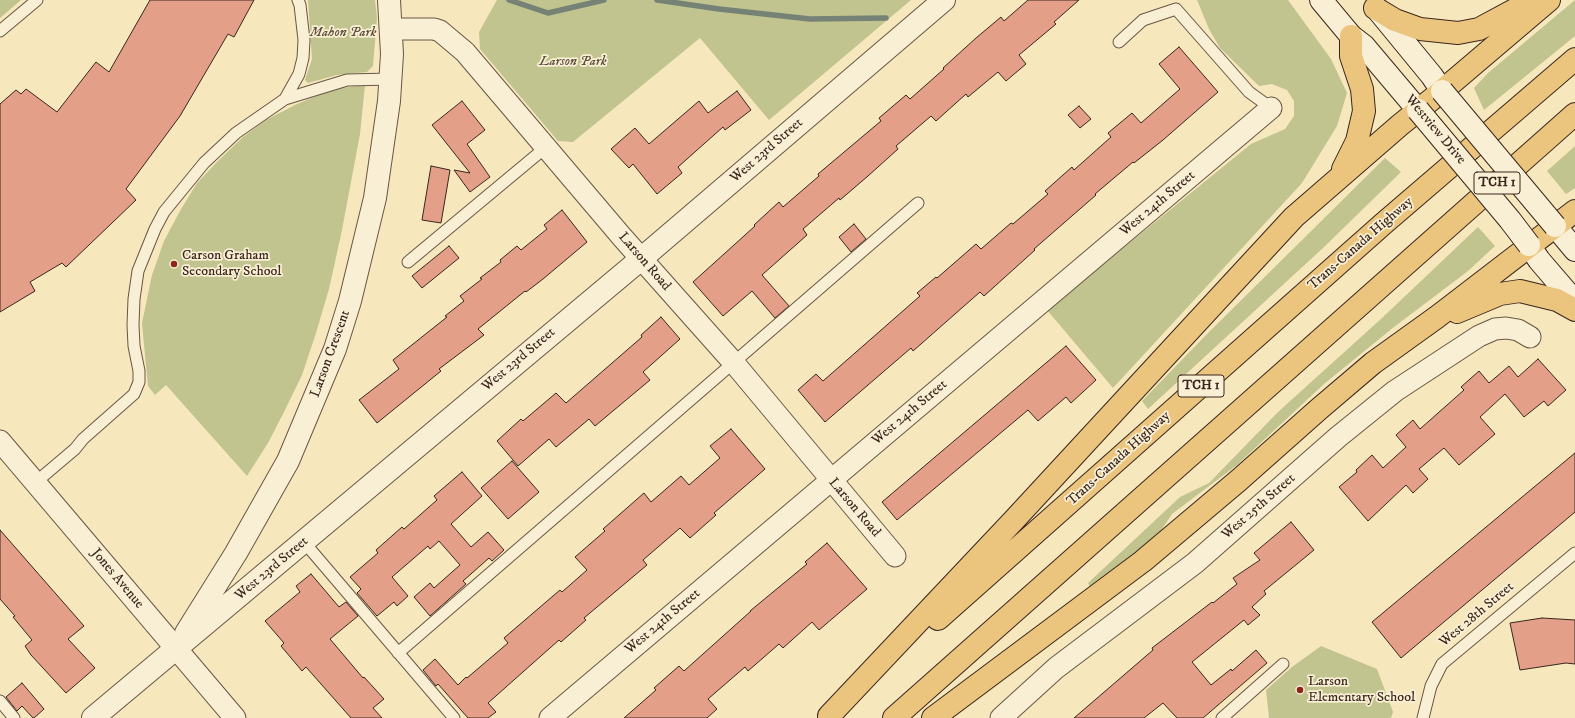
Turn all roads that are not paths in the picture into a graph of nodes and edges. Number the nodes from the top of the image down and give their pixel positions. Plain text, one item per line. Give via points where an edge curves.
1 (37, 0) edge
2 (298, 0) edge
3 (389, 0) edge
4 (944, 0) edge
5 (1321, 0) edge
6 (1533, 0) edge
7 (1549, 0) edge
8 (1372, 4) edge
9 (391, 29) junction
10 (0, 31) edge
11 (1351, 36) junction
12 (1119, 42) dead end
13 (1575, 59) edge
14 (391, 79) junction
15 (1442, 91) junction
16 (285, 99) junction
17 (1271, 108) joint
18 (1418, 110) junction
19 (1575, 114) edge
20 (545, 148) junction
21 (1325, 190) junction
22 (918, 203) dead end
23 (1575, 211) edge
24 (1555, 226) junction
25 (1529, 245) junction
26 (1575, 250) edge
27 (641, 259) junction
28 (408, 262) dead end
29 (1575, 302) edge
30 (1575, 310) edge
31 (1437, 317) junction
32 (1530, 336) dead end
33 (734, 363) junction
34 (0, 441) edge
35 (831, 480) junction
36 (36, 482) junction
37 (304, 542) junction
38 (1575, 553) edge
39 (895, 556) dead end
40 (176, 648) junction
41 (398, 653) junction
42 (1283, 664) dead end
43 (0, 701) edge
44 (1014, 714) edge
45 (828, 717) edge
46 (14, 718) edge
47 (93, 718) edge
48 (234, 718) edge
49 (454, 718) edge
50 (550, 718) edge
51 (894, 718) edge
52 (933, 718) edge
53 (1222, 718) edge
54 (1423, 718) edge

1 - 10 lane
2 - 16 lane via 304,40 303,58 299,74
3 - 9 street
4 - 27 street, West 23rd Street
5 - 11 street, Westview Drive
6 - 8 highway via 1479,29 1458,33 1420,29 1395,20
7 - 15 highway
8 - 15 street
9 - 14 street, Larson Crescent
9 - 20 street, Larson Road via 440,31 465,52
11 - 18 street, Westview Drive via 1364,46
11 - 21 highway via 1351,56 1362,89 1364,111 1357,141 1350,156
12 - 17 lane via 1144,20 1176,9 1249,92
13 - 45 highway, Trans-Canada Highway / TCH 1 via 1383,224
14 - 16 lane via 347,80
14 - 40 street, Larson Crescent via 375,198 350,301 335,349 288,461 236,553
15 - 18 highway
15 - 24 street, bridge
16 - 36 lane via 236,133 204,163 164,212 138,271 134,299 134,346 139,382 134,394
17 - 35 street, West 24th Street
18 - 21 highway
18 - 25 street, Westview Drive, bridge
19 - 51 highway, TCH 1
20 - 27 street, Larson Road
20 - 28 lane
21 - 45 highway via 1258,255 1123,403
22 - 33 lane
23 - 24 highway
24 - 25 highway
24 - 26 street
25 - 29 street, Westview Drive
25 - 31 highway
27 - 33 street, Larson Road
27 - 37 street, West 23rd Street
30 - 31 highway via 1557,300 1520,291 1500,294 1463,310
31 - 52 highway via 1367,368 1143,561
32 - 44 street, West 25th Street via 1506,328 1490,331 1395,391 1338,437 1194,563 1056,668
33 - 35 street, Larson Road
33 - 41 lane
34 - 36 street, Jones Avenue
35 - 39 street, Larson Road
35 - 50 street, West 24th Street
36 - 40 street, Jones Avenue
37 - 40 street, West 23rd Street
37 - 41 lane
38 - 54 lane, West 28th Street via 1442,664 1431,686
40 - 47 street, West 23rd Street
40 - 48 street, Jones Avenue
41 - 49 lane
42 - 53 lane
43 - 46 lane

